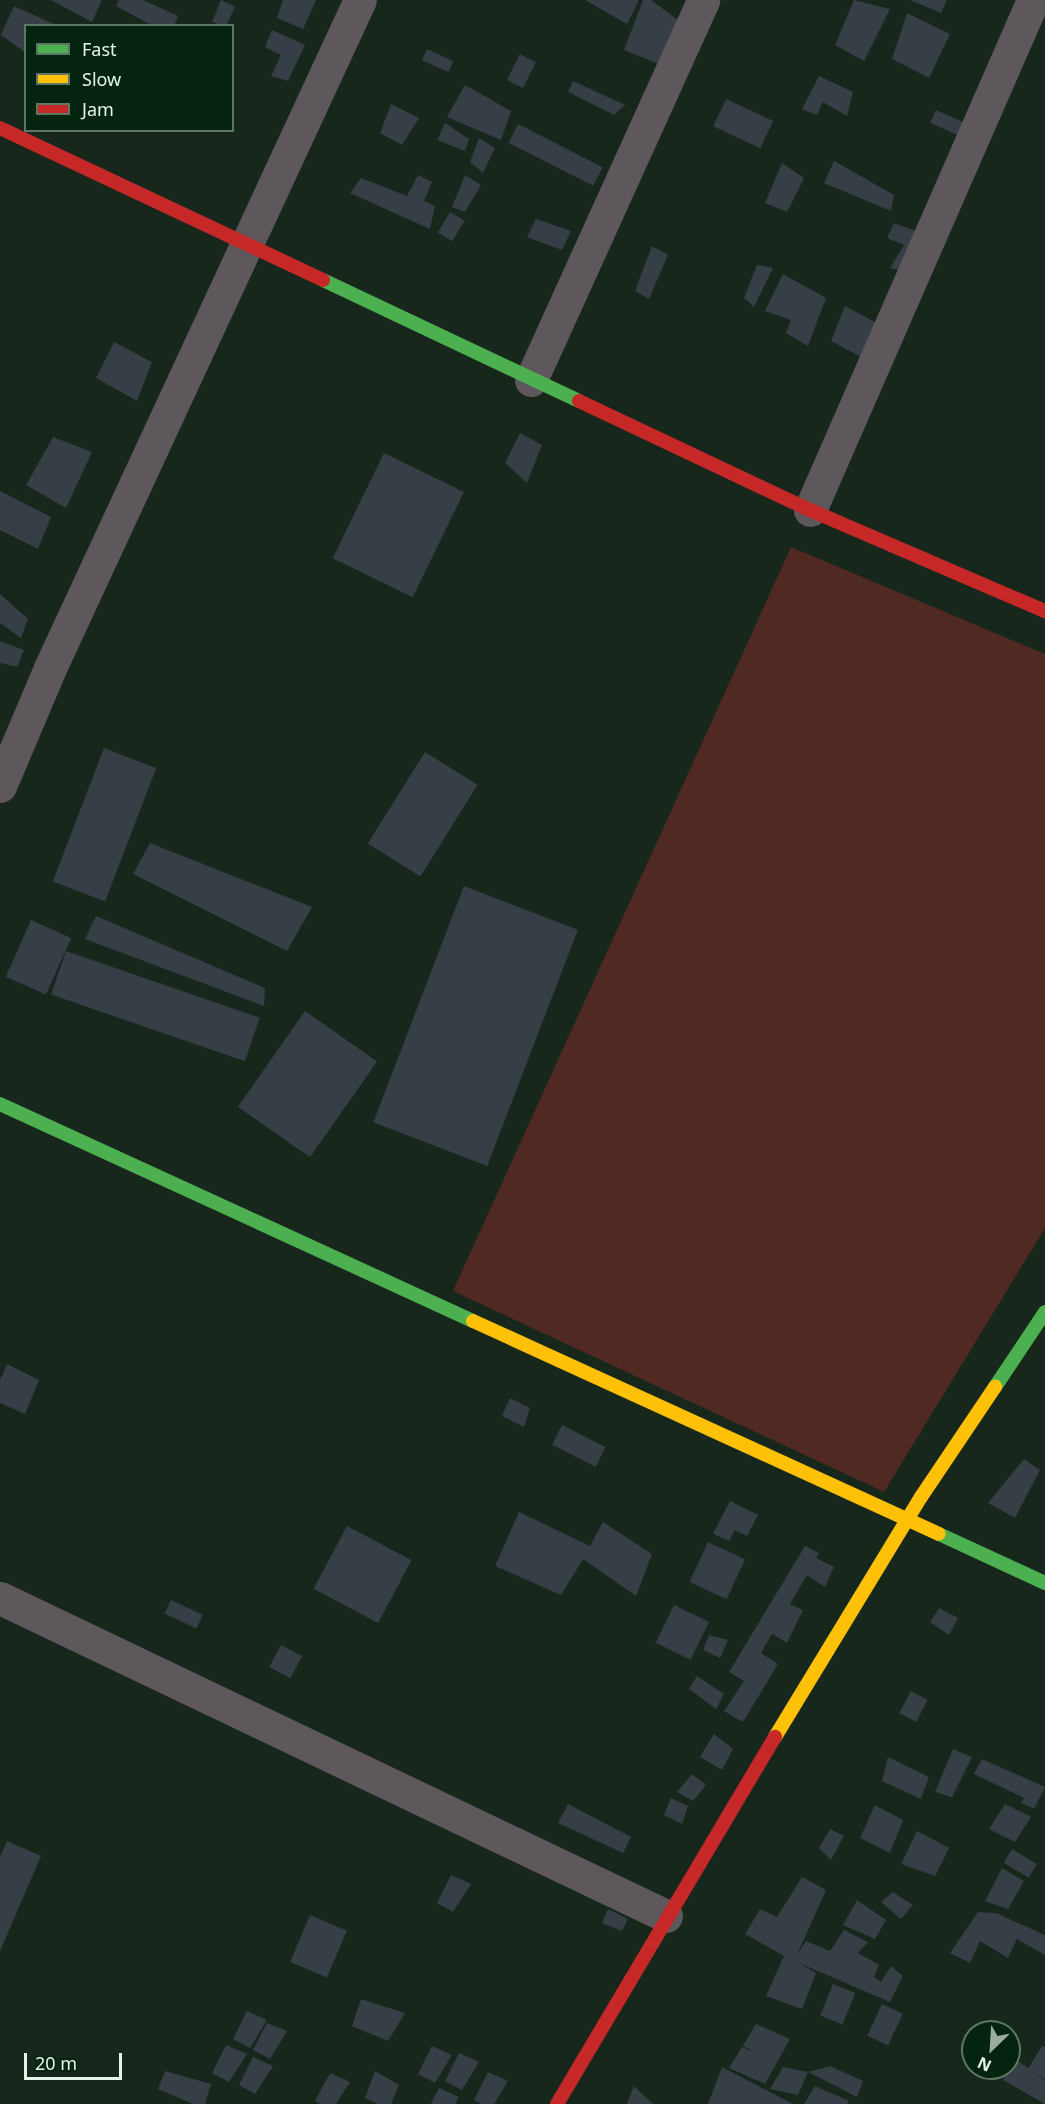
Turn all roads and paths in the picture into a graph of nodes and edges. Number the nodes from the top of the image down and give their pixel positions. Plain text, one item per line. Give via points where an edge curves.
1 (360, 0) edge
2 (703, 0) edge
3 (1035, 10) edge
4 (0, 128) edge
5 (246, 247) junction
6 (531, 380) junction
7 (810, 510) junction
8 (1045, 611) edge
9 (0, 786) edge
10 (0, 1104) edge
11 (1045, 1311) edge
12 (907, 1522) junction
13 (1045, 1583) edge
14 (0, 1598) edge
15 (666, 1916) junction
16 (557, 2104) edge

1 - 5 street
2 - 6 street
3 - 7 street
4 - 5 street
5 - 6 street
5 - 9 street via 50,668
6 - 7 street
7 - 8 street
10 - 12 street
11 - 12 street
12 - 13 street
12 - 15 street
14 - 15 street
15 - 16 street

